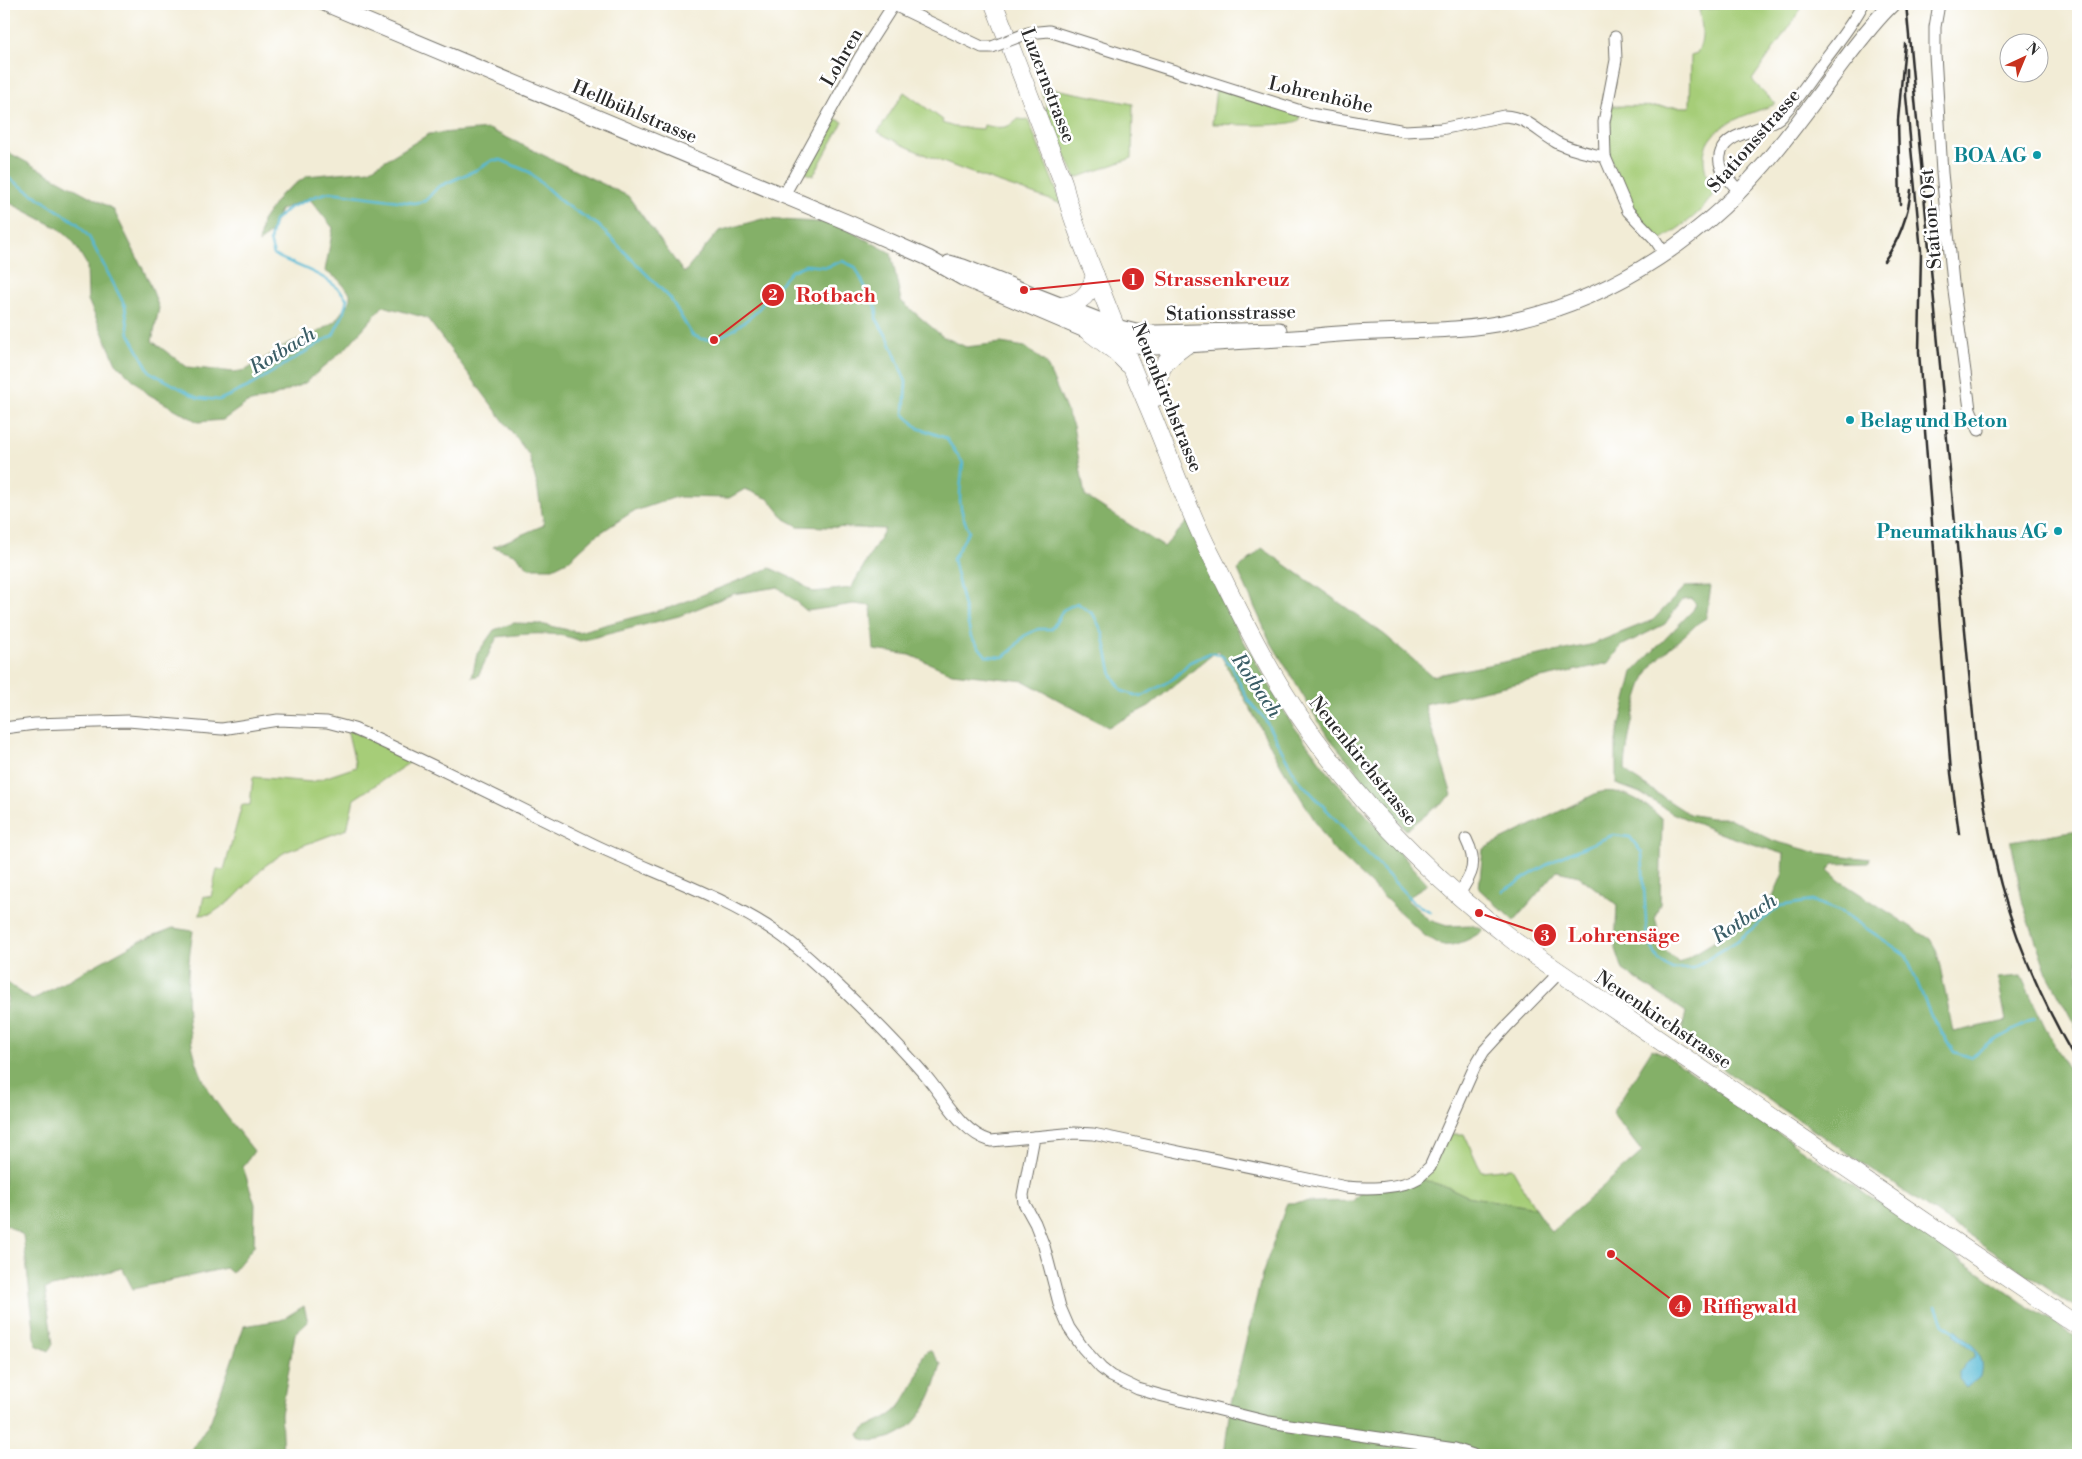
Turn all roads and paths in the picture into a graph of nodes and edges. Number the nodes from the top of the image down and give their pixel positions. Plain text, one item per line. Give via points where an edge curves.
1 (326, 4) edge
2 (994, 4) edge
3 (1863, 4) edge
4 (1892, 4) edge
5 (1939, 4) edge
6 (1616, 37) dead end
7 (992, 47) joint
8 (1605, 157) junction
9 (1063, 182) junction
10 (1739, 191) junction
11 (784, 195) junction
12 (1664, 253) junction
13 (928, 258) junction
14 (1095, 275) junction
15 (1062, 306) junction
16 (1088, 331) junction
17 (1332, 334) junction
18 (1126, 336) junction
19 (1186, 345) junction
20 (1133, 369) junction
21 (1157, 397) junction
22 (1978, 430) dead end
23 (1225, 580) junction
24 (4, 728) edge
25 (1466, 839) dead end
26 (1458, 895) junction
27 (1559, 974) junction
28 (1034, 1137) junction
29 (2078, 1326) edge
30 (1473, 1455) edge

1 - 11 main road, Hellbühlstrasse
2 - 9 main road, Luzernstrasse
3 - 10 street via 1779,117 1733,138 1724,146 1720,164
4 - 10 main road, Stationsstrasse
5 - 22 street, Station-Ost via 1935,54 1942,173 1970,409
6 - 8 street via 1616,60 1604,122
7 - 8 street, Lohrenhöhe, bridge via 1028,33 1049,31 1310,114 1405,131 1441,129 1514,116 1535,126 1556,142
7 - 11 street, Lohren via 982,47 896,6 892,7 860,57
8 - 12 street via 1628,210
9 - 14 main road, Neuenkirchstrasse via 1068,206
9 - 18 main road, Neuenkirchstrasse via 1086,224
10 - 12 main road, Stationsstrasse
11 - 13 main road, Hellbühlstrasse
12 - 17 main road, Stationsstrasse via 1592,295 1527,318 1457,329
13 - 15 main road, Hellbühlstrasse via 963,267
13 - 16 main road, Hellbühlstrasse via 963,278
14 - 15 main road via 1086,297
14 - 18 main road, Neuenkirchstrasse
15 - 18 main road, Hellbühlstrasse
16 - 18 main road, Hellbühlstrasse
16 - 20 main road
17 - 18 main road, Stationsstrasse via 1303,330
17 - 19 main road, Stationsstrasse
18 - 19 main road, Stationsstrasse via 1156,347
18 - 20 main road, Neuenkirchstrasse
18 - 21 main road, Neuenkirchstrasse
19 - 21 main road via 1161,367 1157,377
20 - 23 main road, Neuenkirchstrasse via 1210,554
21 - 23 main road, Neuenkirchstrasse
23 - 26 main road, Neuenkirchstrasse via 1269,667 1324,750 1385,824
24 - 28 street via 128,722 222,729 286,720 327,722 354,729 780,934 852,999 925,1074 979,1138 991,1141
25 - 26 street via 1472,852 1472,871
26 - 27 main road, Neuenkirchstrasse
27 - 28 street via 1484,1051 1430,1167 1406,1182 1382,1187 1346,1187 1093,1134
27 - 29 main road, Neuenkirchstrasse
28 - 30 street via 1024,1203 1044,1246 1069,1328 1088,1354 1112,1376 1159,1395 1269,1422 1455,1449

